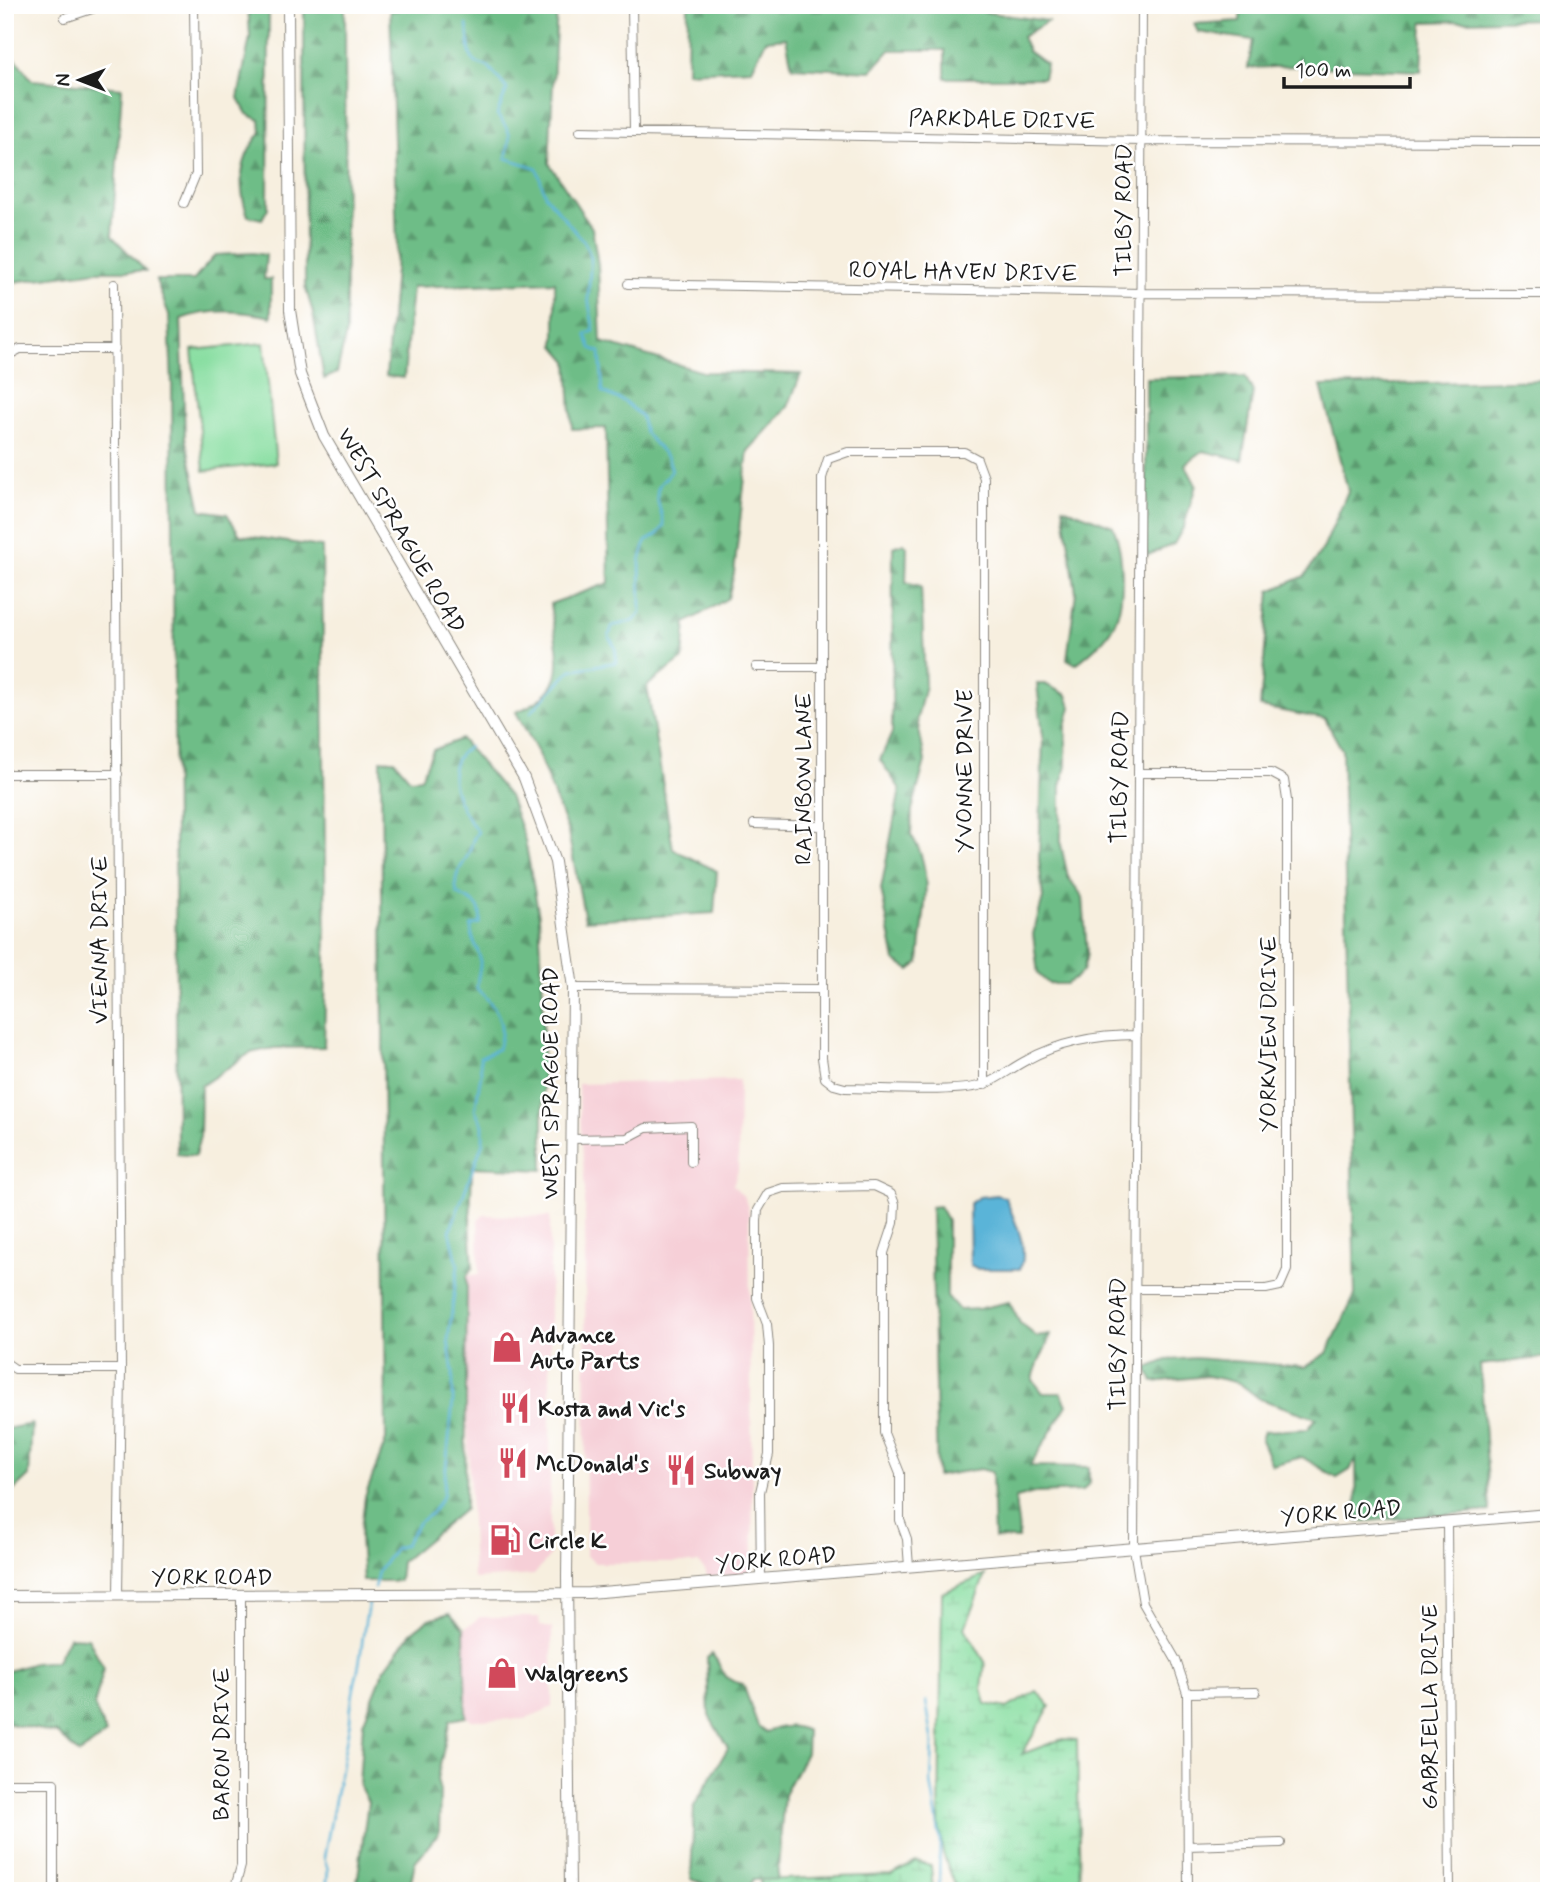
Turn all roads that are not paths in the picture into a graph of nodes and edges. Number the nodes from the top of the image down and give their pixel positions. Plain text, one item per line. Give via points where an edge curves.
1 (163, 5) edge
2 (194, 5) edge
3 (288, 5) edge
4 (632, 5) edge
5 (1142, 5) edge
6 (65, 18) dead end
7 (580, 131) dead end
8 (634, 131) junction
9 (1142, 141) junction
10 (1549, 142) edge
11 (184, 203) dead end
12 (114, 284) dead end
13 (628, 284) dead end
14 (1142, 293) junction
15 (1549, 294) edge
16 (115, 349) junction
17 (5, 357) edge
18 (828, 459) joint
19 (756, 667) dead end
20 (822, 667) junction
21 (1138, 773) junction
22 (5, 774) edge
23 (118, 774) junction
24 (754, 824) dead end
25 (822, 826) junction
26 (573, 988) junction
27 (822, 989) junction
28 (1137, 1035) junction
29 (984, 1085) junction
30 (572, 1139) junction
31 (691, 1162) dead end
32 (1137, 1289) junction
33 (5, 1362) edge
34 (121, 1369) junction
35 (1549, 1514) edge
36 (1447, 1523) junction
37 (1134, 1549) junction
38 (909, 1567) junction
39 (761, 1579) junction
40 (567, 1593) junction
41 (5, 1596) edge
42 (118, 1596) junction
43 (241, 1596) junction
44 (1256, 1692) dead end
45 (1187, 1693) junction
46 (5, 1783) edge
47 (1282, 1843) dead end
48 (1188, 1846) junction
49 (54, 1891) edge
50 (234, 1891) edge
51 (570, 1891) edge
52 (1188, 1891) edge
53 (1450, 1891) edge

1 - 6 street via 98,6
2 - 11 street via 196,174
3 - 26 street, WEST SPRAGUE ROAD via 290,310 300,374 324,436 524,778 555,862
4 - 8 street
5 - 9 street, TILBY ROAD
7 - 8 street, PARKDALE DRIVE
8 - 9 street, PARKDALE DRIVE
9 - 10 street, PARKDALE DRIVE
9 - 14 street, TILBY ROAD
12 - 16 street, VIENNA DRIVE
13 - 14 street, ROYAL HAVEN DRIVE
14 - 15 street, ROYAL HAVEN DRIVE
14 - 21 street, TILBY ROAD
16 - 17 street via 20,349
16 - 23 street, VIENNA DRIVE
18 - 20 street, RAINBOW LANE via 822,478
18 - 29 street, YVONNE DRIVE via 848,452 964,452 977,459 984,478
19 - 20 street
20 - 25 street, RAINBOW LANE
21 - 28 street, TILBY ROAD
21 - 32 street, YORKVIEW DRIVE via 1271,773 1284,780 1287,1270 1280,1286 1266,1289
22 - 23 street
23 - 34 street, VIENNA DRIVE
24 - 25 street
25 - 27 street, RAINBOW LANE
26 - 27 street
26 - 30 street, WEST SPRAGUE ROAD
27 - 29 street, RAINBOW LANE via 825,1078 834,1086
28 - 29 street via 1102,1035 1063,1045
28 - 32 street, TILBY ROAD
30 - 31 street via 627,1138 646,1128 691,1126
30 - 40 street, WEST SPRAGUE ROAD
32 - 37 street, TILBY ROAD
33 - 34 street via 15,1369
34 - 42 street, VIENNA DRIVE
35 - 36 street, YORK ROAD
36 - 37 street, YORK ROAD
36 - 53 street, GABRIELLA DRIVE
37 - 38 street, YORK ROAD
37 - 45 street, TILBY ROAD via 1143,1603 1176,1660
38 - 39 street, YORK ROAD
38 - 39 street via 900,1520 900,1473 884,1433 884,1253 895,1204 891,1194 874,1186 783,1188 768,1193 757,1221 757,1298 769,1346 769,1454 760,1492
39 - 40 street, YORK ROAD
40 - 43 street, YORK ROAD
40 - 51 street, WEST SPRAGUE ROAD
41 - 42 street, YORK ROAD
42 - 43 street, YORK ROAD
43 - 50 street, BARON DRIVE via 241,1866
44 - 45 street
45 - 48 street, TILBY ROAD
46 - 49 street via 54,1783
47 - 48 street
48 - 52 street, TILBY ROAD

